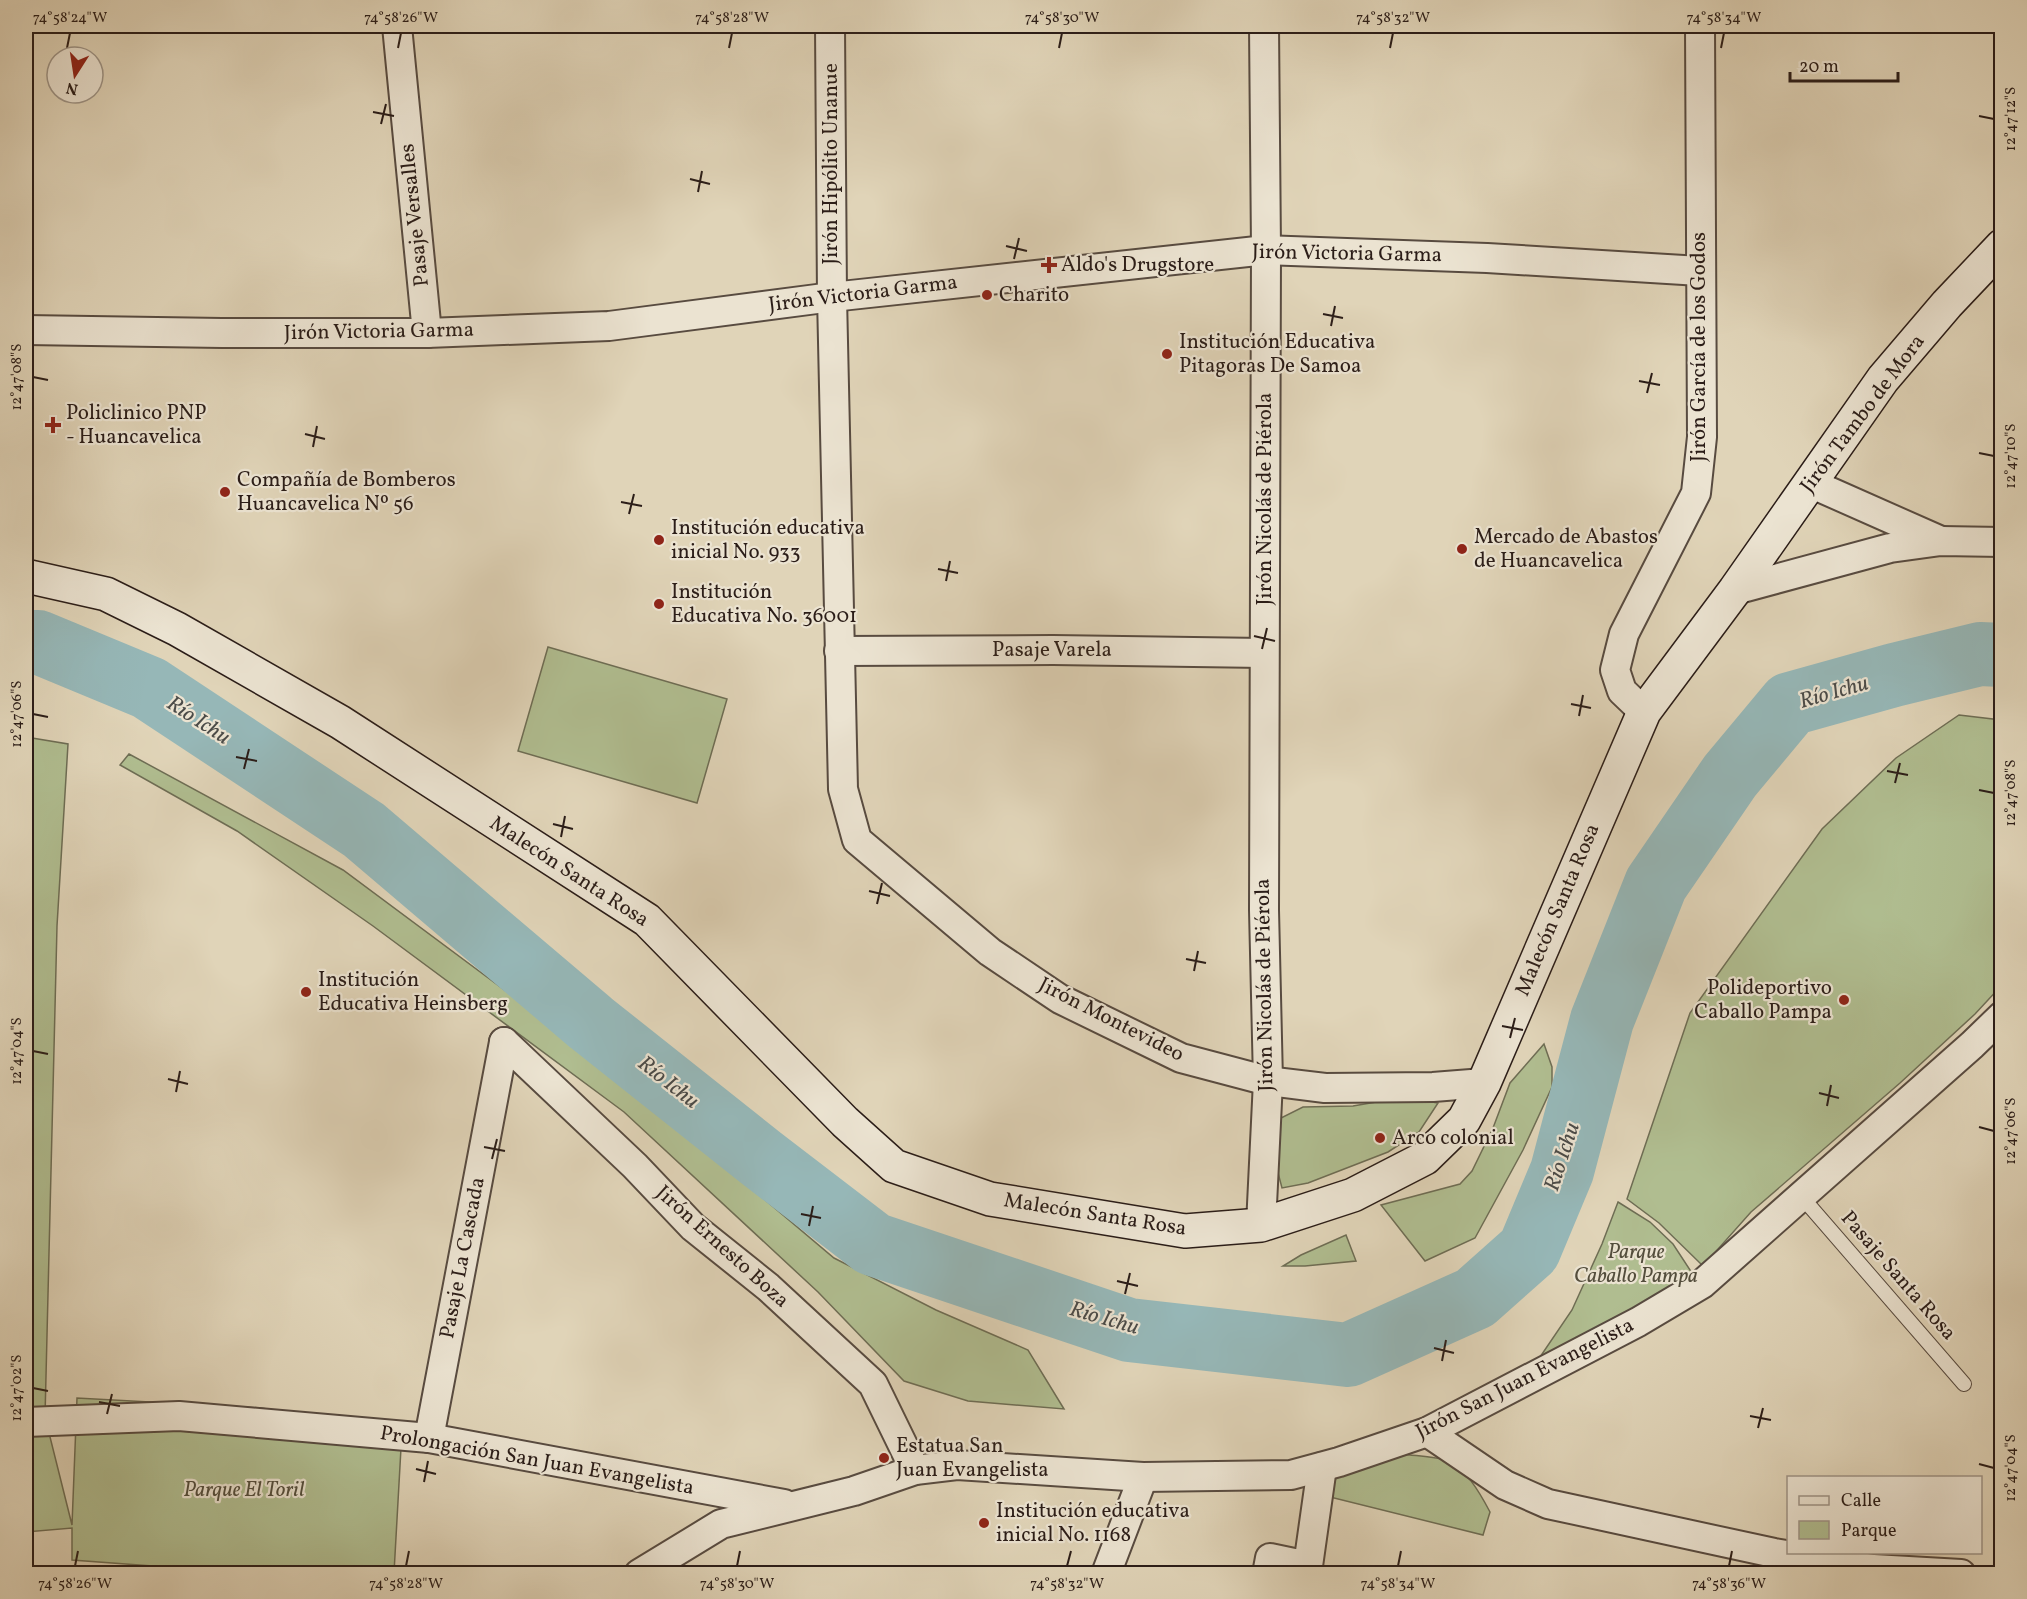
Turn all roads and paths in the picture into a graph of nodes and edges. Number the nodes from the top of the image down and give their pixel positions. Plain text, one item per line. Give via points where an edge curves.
1 (397, 26) edge
2 (830, 26) edge
3 (1264, 26) edge
4 (1700, 26) edge
5 (2001, 246) edge
6 (1266, 250) junction
7 (1700, 271) junction
8 (832, 297) junction
9 (26, 330) edge
10 (427, 333) junction
11 (1810, 483) junction
12 (1941, 541) junction
13 (2001, 542) edge
14 (26, 576) edge
15 (1735, 590) junction
16 (839, 651) junction
17 (1264, 653) junction
18 (1644, 712) junction
19 (857, 840) joint
20 (2001, 1016) edge
21 (504, 1042) joint
22 (1268, 1081) junction
23 (1484, 1083) junction
24 (1801, 1196) junction
25 (1261, 1225) junction
26 (1964, 1384) dead end
27 (26, 1422) edge
28 (1427, 1432) junction
29 (429, 1438) junction
30 (1322, 1467) junction
31 (915, 1470) junction
32 (1143, 1477) junction
33 (795, 1506) junction
34 (1772, 1563) edge
35 (1876, 1571) edge
36 (639, 1574) edge
37 (1106, 1574) edge
38 (1267, 1574) edge
39 (1962, 1574) edge

1 - 10 street, Pasaje Versalles
2 - 8 street, Jirón Hipólito Unanue
3 - 6 street, Jirón Nicolás de Piérola
4 - 7 street, Jirón García de los Godos
5 - 11 main road, Jirón Tambo de Mora via 1883,379
6 - 7 street, Jirón Victoria Garma
6 - 8 street, Jirón Victoria Garma
6 - 17 street, Jirón Nicolás de Piérola
7 - 18 street, Jirón García de los Godos via 1702,437 1696,493 1624,634 1615,670 1622,691
8 - 10 street, Jirón Victoria Garma via 609,327
8 - 16 street, Jirón Hipólito Unanue
9 - 10 street, Jirón Victoria Garma
11 - 12 street
11 - 15 main road, Jirón Tambo de Mora
12 - 13 street
12 - 15 street via 1890,548
14 - 25 main road, Malecón Santa Rosa via 106,594 177,629 340,722 646,920 845,1122 894,1166 990,1199 1185,1232
15 - 18 main road, Malecón Santa Rosa
16 - 17 street, Pasaje Varela
16 - 19 street, Jirón Hipólito Unanue via 843,789
17 - 22 street, Jirón Nicolás de Piérola
18 - 23 main road, Malecón Santa Rosa
19 - 22 street, Jirón Montevideo via 990,952 1060,999 1181,1058
20 - 24 street, Jirón San Juan Evangelista
21 - 29 street, Pasaje La Cascada
21 - 31 street, Jirón Ernesto Boza via 635,1166 693,1227 768,1287 873,1384
22 - 23 street, Jirón Montevideo via 1325,1088
22 - 25 street, Jirón Nicolás de Piérola
23 - 25 main road, Malecón Santa Rosa via 1464,1120 1425,1158 1353,1195
24 - 26 lane, Pasaje Santa Rosa
24 - 28 street, Jirón San Juan Evangelista via 1702,1284 1638,1322
27 - 29 street, Prolongación San Juan Evangelista via 179,1416
28 - 30 street, Jirón San Juan Evangelista
28 - 34 street via 1505,1485 1548,1504
29 - 33 street, Prolongación San Juan Evangelista
30 - 32 street, Jirón San Juan Evangelista via 1291,1475
30 - 38 street via 1308,1566 1270,1558
31 - 32 street, Jirón San Juan Evangelista via 957,1464
31 - 33 street, Jirón San Juan Evangelista
32 - 37 street
33 - 36 street, Jirón San Juan Evangelista via 721,1524
34 - 35 street
35 - 39 street

